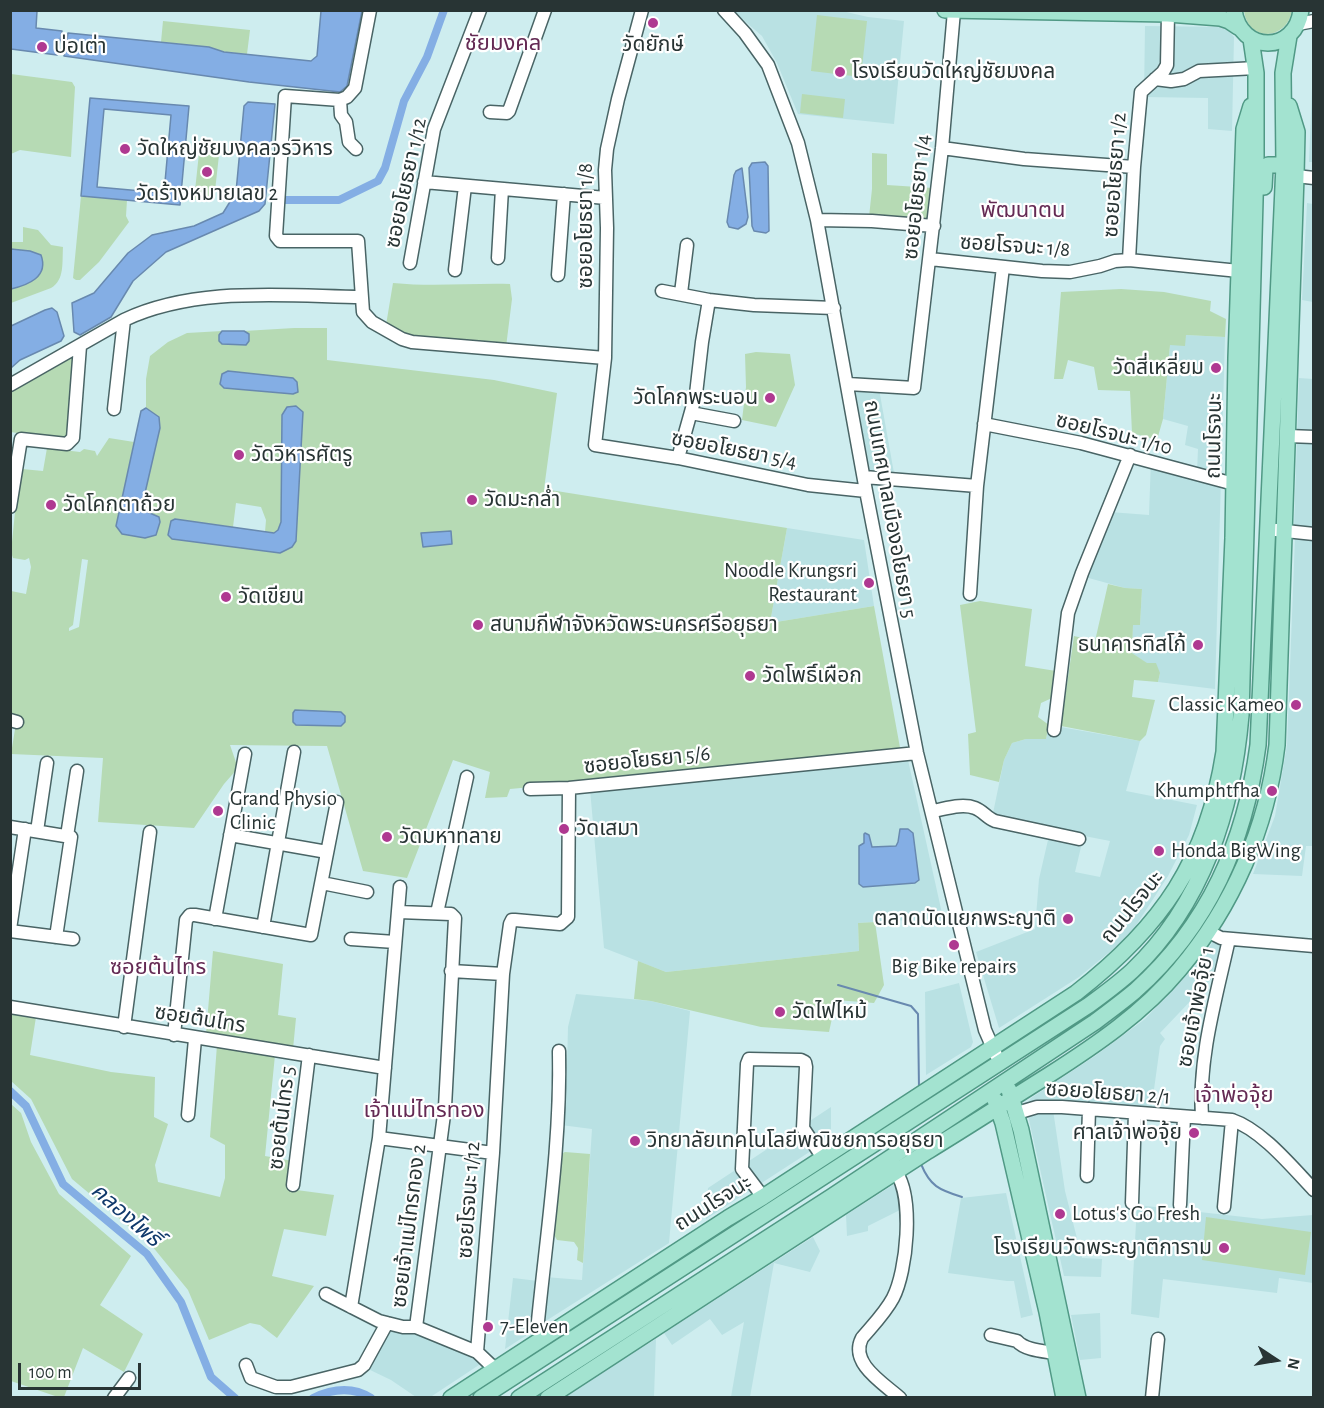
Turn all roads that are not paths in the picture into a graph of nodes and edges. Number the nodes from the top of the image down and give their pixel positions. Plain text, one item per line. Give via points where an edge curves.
1 (370, 10) edge
2 (480, 10) edge
3 (545, 10) edge
4 (642, 10) edge
5 (724, 10) edge
6 (945, 10) edge
7 (1234, 10) edge
8 (954, 11) edge
9 (1168, 14) junction
10 (1300, 23) edge
11 (1238, 27) junction
12 (1251, 39) junction
13 (1256, 68) junction
14 (1155, 79) junction
15 (1283, 89) junction
16 (340, 100) junction
17 (490, 112) dead end
18 (942, 148) junction
19 (356, 149) dead end
20 (1284, 165) junction
21 (1134, 167) junction
22 (1296, 176) junction
23 (1314, 178) edge
24 (424, 182) junction
25 (465, 186) junction
26 (502, 189) junction
27 (564, 194) junction
28 (606, 198) junction
29 (817, 220) junction
30 (934, 226) junction
31 (687, 245) dead end
32 (498, 258) dead end
33 (930, 259) junction
34 (1129, 260) junction
35 (410, 263) dead end
36 (1003, 267) junction
37 (455, 270) dead end
38 (558, 275) dead end
39 (1245, 275) junction
40 (662, 291) dead end
41 (681, 293) junction
42 (362, 297) junction
43 (709, 300) junction
44 (834, 308) junction
45 (124, 320) junction
46 (80, 346) junction
47 (1243, 351) junction
48 (604, 358) junction
49 (848, 384) junction
50 (10, 385) edge
51 (114, 409) dead end
52 (691, 413) junction
53 (734, 421) dead end
54 (984, 424) junction
55 (1288, 436) junction
56 (1314, 437) edge
57 (595, 445) joint
58 (1130, 455) junction
59 (678, 459) junction
60 (864, 477) junction
61 (1234, 484) junction
62 (978, 486) junction
63 (866, 491) junction
64 (1246, 503) junction
65 (1268, 504) junction
66 (10, 507) edge
67 (1267, 530) junction
68 (1285, 531) junction
69 (1314, 534) edge
70 (970, 594) dead end
71 (1054, 730) dead end
72 (294, 752) dead end
73 (917, 753) junction
74 (244, 754) dead end
75 (47, 763) dead end
76 (77, 771) dead end
77 (467, 777) dead end
78 (569, 788) junction
79 (530, 789) dead end
80 (337, 802) dead end
81 (932, 811) junction
82 (10, 827) edge
83 (31, 830) junction
84 (150, 832) dead end
85 (230, 835) junction
86 (67, 836) junction
87 (1079, 839) dead end
88 (278, 843) junction
89 (327, 852) junction
90 (322, 883) junction
91 (400, 887) dead end
92 (367, 892) dead end
93 (399, 912) junction
94 (437, 914) junction
95 (215, 919) junction
96 (512, 920) joint
97 (263, 927) junction
98 (10, 930) edge
99 (1209, 932) junction
100 (56, 937) junction
101 (73, 939) dead end
102 (351, 939) dead end
103 (1229, 939) junction
104 (395, 942) junction
105 (1314, 946) edge
106 (451, 971) junction
107 (503, 974) junction
108 (10, 1007) edge
109 (124, 1027) junction
110 (174, 1035) junction
111 (195, 1039) junction
112 (987, 1050) junction
113 (559, 1051) dead end
114 (309, 1055) junction
115 (992, 1066) junction
116 (384, 1068) junction
117 (1006, 1083) junction
118 (992, 1092) junction
119 (1015, 1106) junction
120 (998, 1108) junction
121 (1089, 1109) junction
122 (1135, 1113) junction
123 (188, 1116) dead end
124 (1184, 1117) junction
125 (1202, 1118) junction
126 (1232, 1120) junction
127 (379, 1137) junction
128 (438, 1146) junction
129 (493, 1153) junction
130 (823, 1158) junction
131 (896, 1172) junction
132 (1087, 1176) dead end
133 (292, 1185) dead end
134 (1314, 1190) edge
135 (763, 1197) junction
136 (1132, 1203) dead end
137 (1180, 1205) dead end
138 (1224, 1207) dead end
139 (728, 1218) junction
140 (737, 1232) junction
141 (751, 1257) junction
142 (326, 1294) dead end
143 (351, 1307) junction
144 (387, 1323) junction
145 (416, 1327) junction
146 (991, 1335) dead end
147 (543, 1337) junction
148 (1158, 1338) dead end
149 (477, 1352) junction
150 (1054, 1353) junction
151 (246, 1365) dead end
152 (495, 1369) junction
153 (129, 1378) dead end
154 (114, 1398) edge
155 (451, 1398) edge
156 (481, 1398) edge
157 (519, 1398) edge
158 (548, 1398) edge
159 (900, 1398) edge
160 (1064, 1398) edge
161 (1078, 1398) edge
162 (1152, 1398) edge

1 - 16 street via 355,88
2 - 24 street, ซอยอโยธยา 1/12 via 434,129
3 - 17 street via 509,111
4 - 28 street, ซอยอโยธยา 1/8 via 607,149
5 - 29 street, ถนนเทศบาลเมืองอโยธยา 5 via 759,51 776,83 798,143
6 - 8 main road
7 - 11 main road
8 - 9 main road
8 - 18 street, ซอยอโยธยา 1/4
9 - 11 main road via 1220,18
9 - 14 street via 1167,65
10 - 12 main road via 1274,43
10 - 15 main road via 1285,51
11 - 12 main road
12 - 13 main road, ถนนโรจนะ
13 - 14 street via 1199,71 1171,81
13 - 39 main road, ถนนโรจนะ via 1256,163
14 - 21 street, ซอยอโยธยา 1/2 via 1141,92
15 - 20 main road
15 - 22 main road via 1297,132
16 - 19 street via 349,142
16 - 42 street via 285,96 276,236 280,241 358,241
18 - 21 street
18 - 30 street, ซอยอโยธยา 1/4
20 - 39 main road via 1265,168 1260,247
20 - 65 main road
21 - 34 street, ซอยอโยธยา 1/2
22 - 23 street
22 - 55 main road
24 - 25 street
24 - 35 street, ซอยอโยธยา 1/12
25 - 26 street
25 - 37 street
26 - 27 street
26 - 32 street
27 - 28 street
27 - 38 street
28 - 48 street, ซอยอโยธยา 1/8
29 - 30 street
29 - 44 street, ถนนเทศบาลเมืองอโยธยา 5
30 - 33 street, ซอยอโยธยา 1/4
31 - 41 street
33 - 36 street, ซอยโรจนะ 1/8
33 - 49 street, ซอยอโยธยา 1/4 via 914,388
34 - 36 street, ซอยโรจนะ 1/8 via 1070,272
34 - 39 street, ซอยโรจนะ 1/8
36 - 54 street
39 - 47 main road, ถนนโรจนะ
40 - 41 street
41 - 43 street
42 - 45 street via 247,296 196,300 147,309
42 - 48 street via 366,317 412,342
43 - 44 street via 771,307
43 - 52 street
44 - 49 street, ถนนเทศบาลเมืองอโยธยา 5
45 - 46 street
45 - 51 street
46 - 50 street
46 - 66 street via 73,438 67,444 21,439
47 - 61 main road, ถนนโรจนะ
47 - 64 main road, ถนนโรจนะ
48 - 57 street, ซอยอโยธยา 1/8
49 - 60 street, ถนนเทศบาลเมืองอโยธยา 5
52 - 53 street
52 - 59 street
54 - 58 street, ซอยโรจนะ 1/10
54 - 62 street
55 - 56 street
55 - 68 main road
57 - 59 street, ซอยอโยธยา 5/4
58 - 61 street, ซอยโรจนะ 1/10
58 - 71 street via 1068,613
59 - 63 street, ซอยอโยธยา 5/4 via 807,485
60 - 62 street
60 - 63 street, ถนนเทศบาลเมืองอโยธยา 5
61 - 112 main road, ถนนโรจนะ via 1224,752 1215,802 1199,844 1163,909 1109,968
62 - 70 street
63 - 73 street, ถนนเทศบาลเมืองอโยธยา 5
64 - 65 main road
64 - 115 main road, ถนนโรจนะ via 1238,756 1222,824 1198,883 1133,970 1089,1005
65 - 67 main road
67 - 68 street
67 - 117 main road via 1258,745 1248,804 1224,872 1191,929 1135,991
68 - 69 street
68 - 99 main road via 1278,729 1270,786 1244,866
72 - 88 street
73 - 78 street, ซอยอโยธยา 5/6
73 - 81 street, ถนนเทศบาลเมืองอโยธยา 5
74 - 85 street
75 - 83 street
76 - 86 street
77 - 94 street
78 - 79 street
78 - 96 street, ซอยอโยธยา 5/6 via 568,917 561,924
80 - 89 street
81 - 87 street via 966,806 995,821
81 - 112 street, ถนนเทศบาลเมืองอโยธยา 5
82 - 83 street
83 - 86 street
83 - 98 street
84 - 109 street
85 - 88 street
85 - 95 street
86 - 100 street via 72,839
88 - 89 street
88 - 97 street
89 - 90 street
90 - 92 street
90 - 97 street via 311,935
91 - 93 street
93 - 94 street
93 - 104 street
94 - 106 street, ซอยเจ้าแม่ไทรทอง 2 via 454,915
95 - 97 street
95 - 110 street via 190,915 186,920
96 - 107 street, ซอยโรจนะ 1/12
98 - 100 street
99 - 103 street
99 - 119 main road via 1179,971 1145,1005
100 - 101 street
102 - 104 street
103 - 105 street
103 - 125 street, ซอยเจ้าพ่อจุ้ย 1 via 1204,1055
104 - 116 street
106 - 107 street
106 - 128 street, ซอยเจ้าแม่ไทรทอง 2 via 447,1084
107 - 129 street, ซอยโรจนะ 1/12
108 - 109 street, ซอยต้นไทร
109 - 110 street, ซอยต้นไทร
110 - 111 street, ซอยต้นไทร
111 - 114 street, ซอยต้นไทร
111 - 123 street
112 - 115 street, ถนนเทศบาลเมืองอโยธยา 5
112 - 130 main road, ถนนโรจนะ
113 - 147 street via 538,1321
114 - 116 street, ซอยต้นไทร
114 - 133 street, ซอยต้นไทร 5
115 - 117 main road
115 - 118 main road
115 - 140 main road, ถนนโรจนะ
116 - 127 street
117 - 118 main road
117 - 119 main road
118 - 120 main road
118 - 141 main road
119 - 120 main road
119 - 121 street, ซอยอโยธยา 2/1
119 - 161 main road
120 - 131 main road
120 - 150 main road
121 - 122 street, ซอยอโยธยา 2/1
121 - 132 street
122 - 124 street, ซอยอโยธยา 2/1
122 - 136 street
124 - 125 street, ซอยอโยธยา 2/1
124 - 137 street
125 - 126 street, ซอยอโยธยา 2/1
126 - 134 street, ซอยอโยธยา 2/1 via 1248,1127
126 - 138 street
127 - 128 street
127 - 143 street
128 - 129 street
128 - 145 street, ซอยเจ้าแม่ไทรทอง 2
129 - 149 street, ซอยโรจนะ 1/12
130 - 135 main road, ถนนโรจนะ
130 - 135 street via 803,1128 805,1062 749,1059 742,1169
131 - 141 main road
131 - 159 street via 907,1209 899,1279 890,1302 862,1338 858,1354 871,1372
135 - 139 main road, ถนนโรจนะ
139 - 140 main road
139 - 147 main road, ถนนโรจนะ
140 - 156 main road, ถนนโรจนะ
141 - 157 main road
141 - 158 main road
142 - 143 street
143 - 144 street
144 - 145 street
144 - 151 street via 364,1365 348,1373 276,1387 251,1378
145 - 149 street
146 - 150 street
147 - 152 main road, ถนนโรจนะ
148 - 162 street
149 - 152 street
150 - 160 main road
152 - 155 main road, ถนนโรจนะ
153 - 154 street

